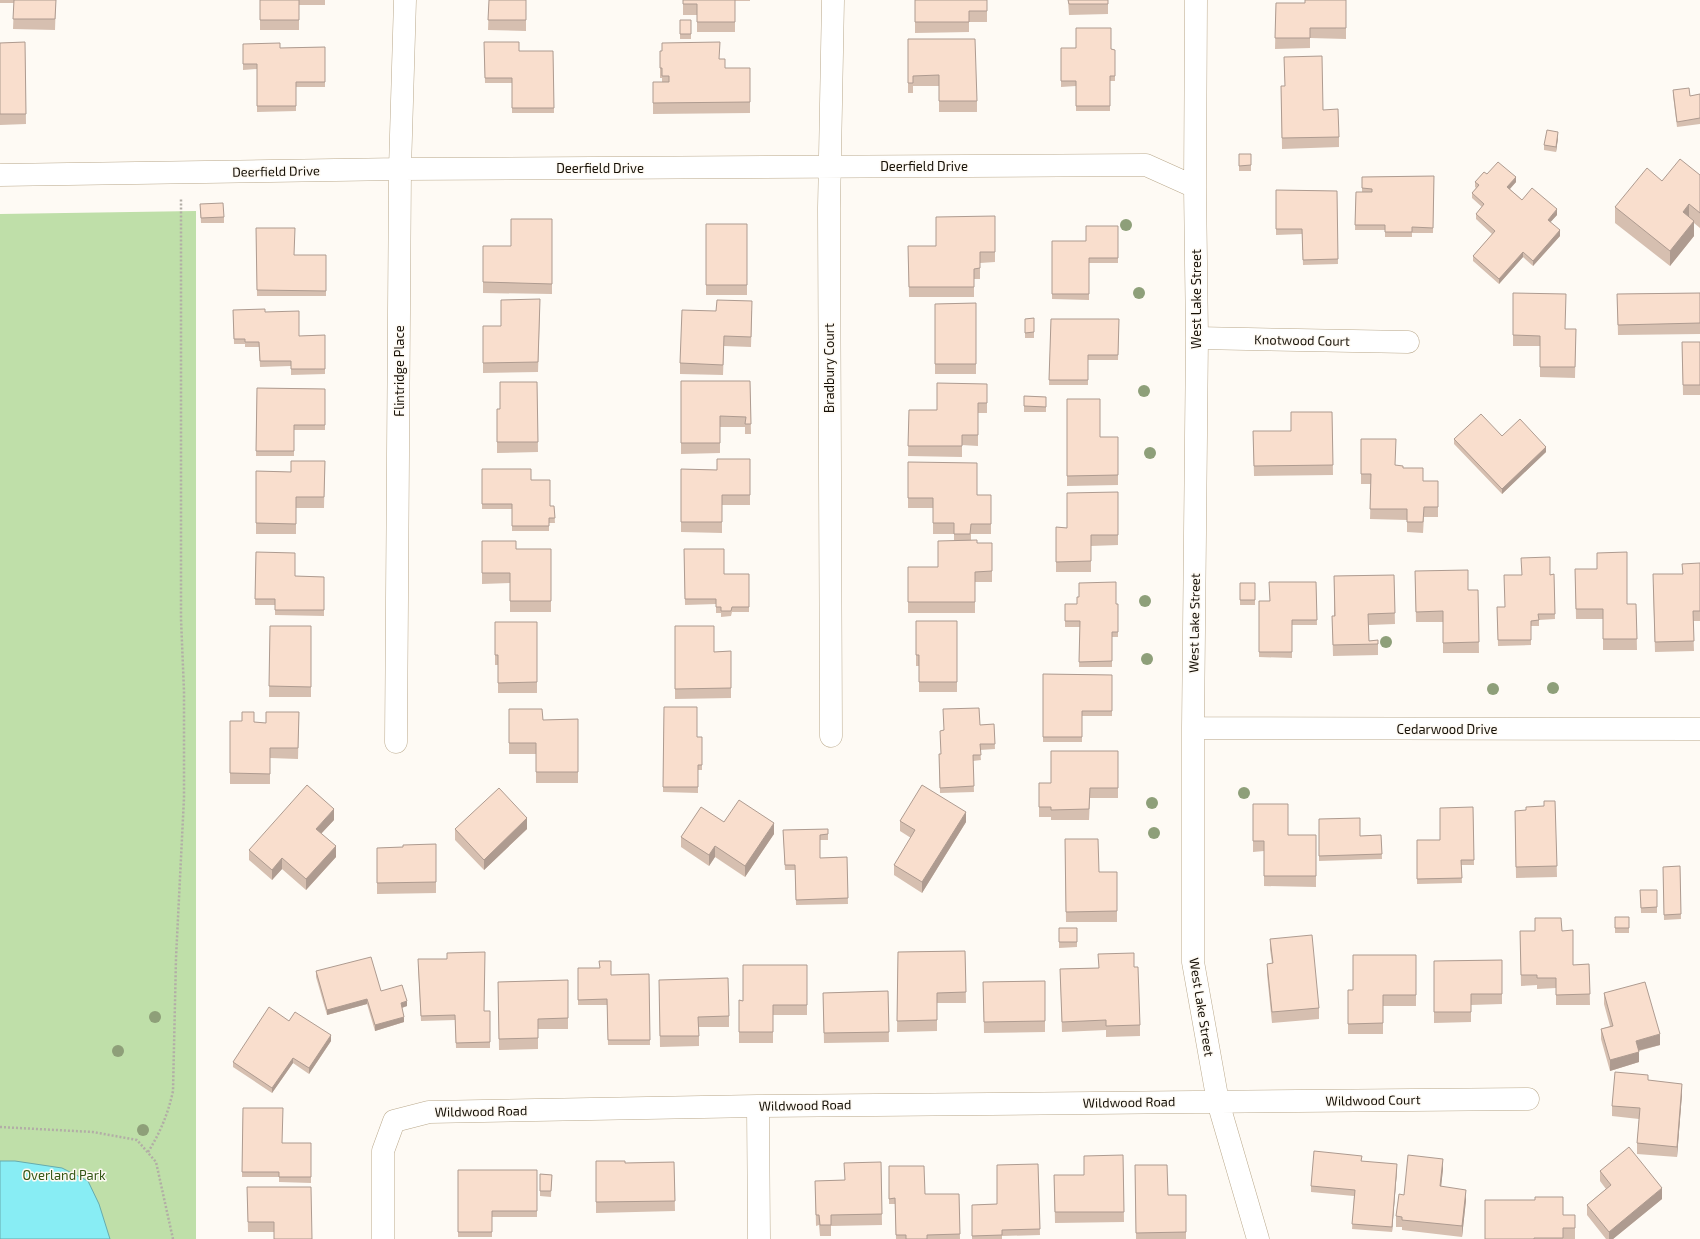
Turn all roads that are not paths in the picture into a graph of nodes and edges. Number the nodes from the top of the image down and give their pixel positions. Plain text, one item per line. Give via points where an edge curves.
1 (405, 0) edge
2 (833, 0) edge
3 (1196, 0) edge
4 (829, 167) junction
5 (400, 169) junction
6 (0, 175) edge
7 (1195, 187) junction
8 (1197, 338) junction
9 (1408, 342) dead end
10 (1193, 728) junction
11 (1700, 728) edge
12 (831, 736) dead end
13 (396, 742) dead end
14 (1528, 1099) dead end
15 (1218, 1102) junction
16 (758, 1106) junction
17 (383, 1239) edge
18 (759, 1239) edge
19 (1258, 1239) edge

1 - 5 street, Flintridge Place
2 - 4 street, Bradbury Court
3 - 7 street, West Lake Street
4 - 5 street, Deerfield Drive
4 - 7 street, Deerfield Drive via 1146,165
4 - 12 street, Bradbury Court
5 - 6 street, Deerfield Drive
5 - 13 street, Flintridge Place
7 - 8 street, West Lake Street
8 - 9 street, Knotwood Court
8 - 10 street, West Lake Street
10 - 11 street, Cedarwood Drive
10 - 15 street, West Lake Street via 1193,962
14 - 15 street, Wildwood Court
15 - 16 street, Wildwood Road
15 - 19 street, West Lake Street
16 - 17 street, Wildwood Road via 429,1112 394,1121 383,1151
16 - 18 street

